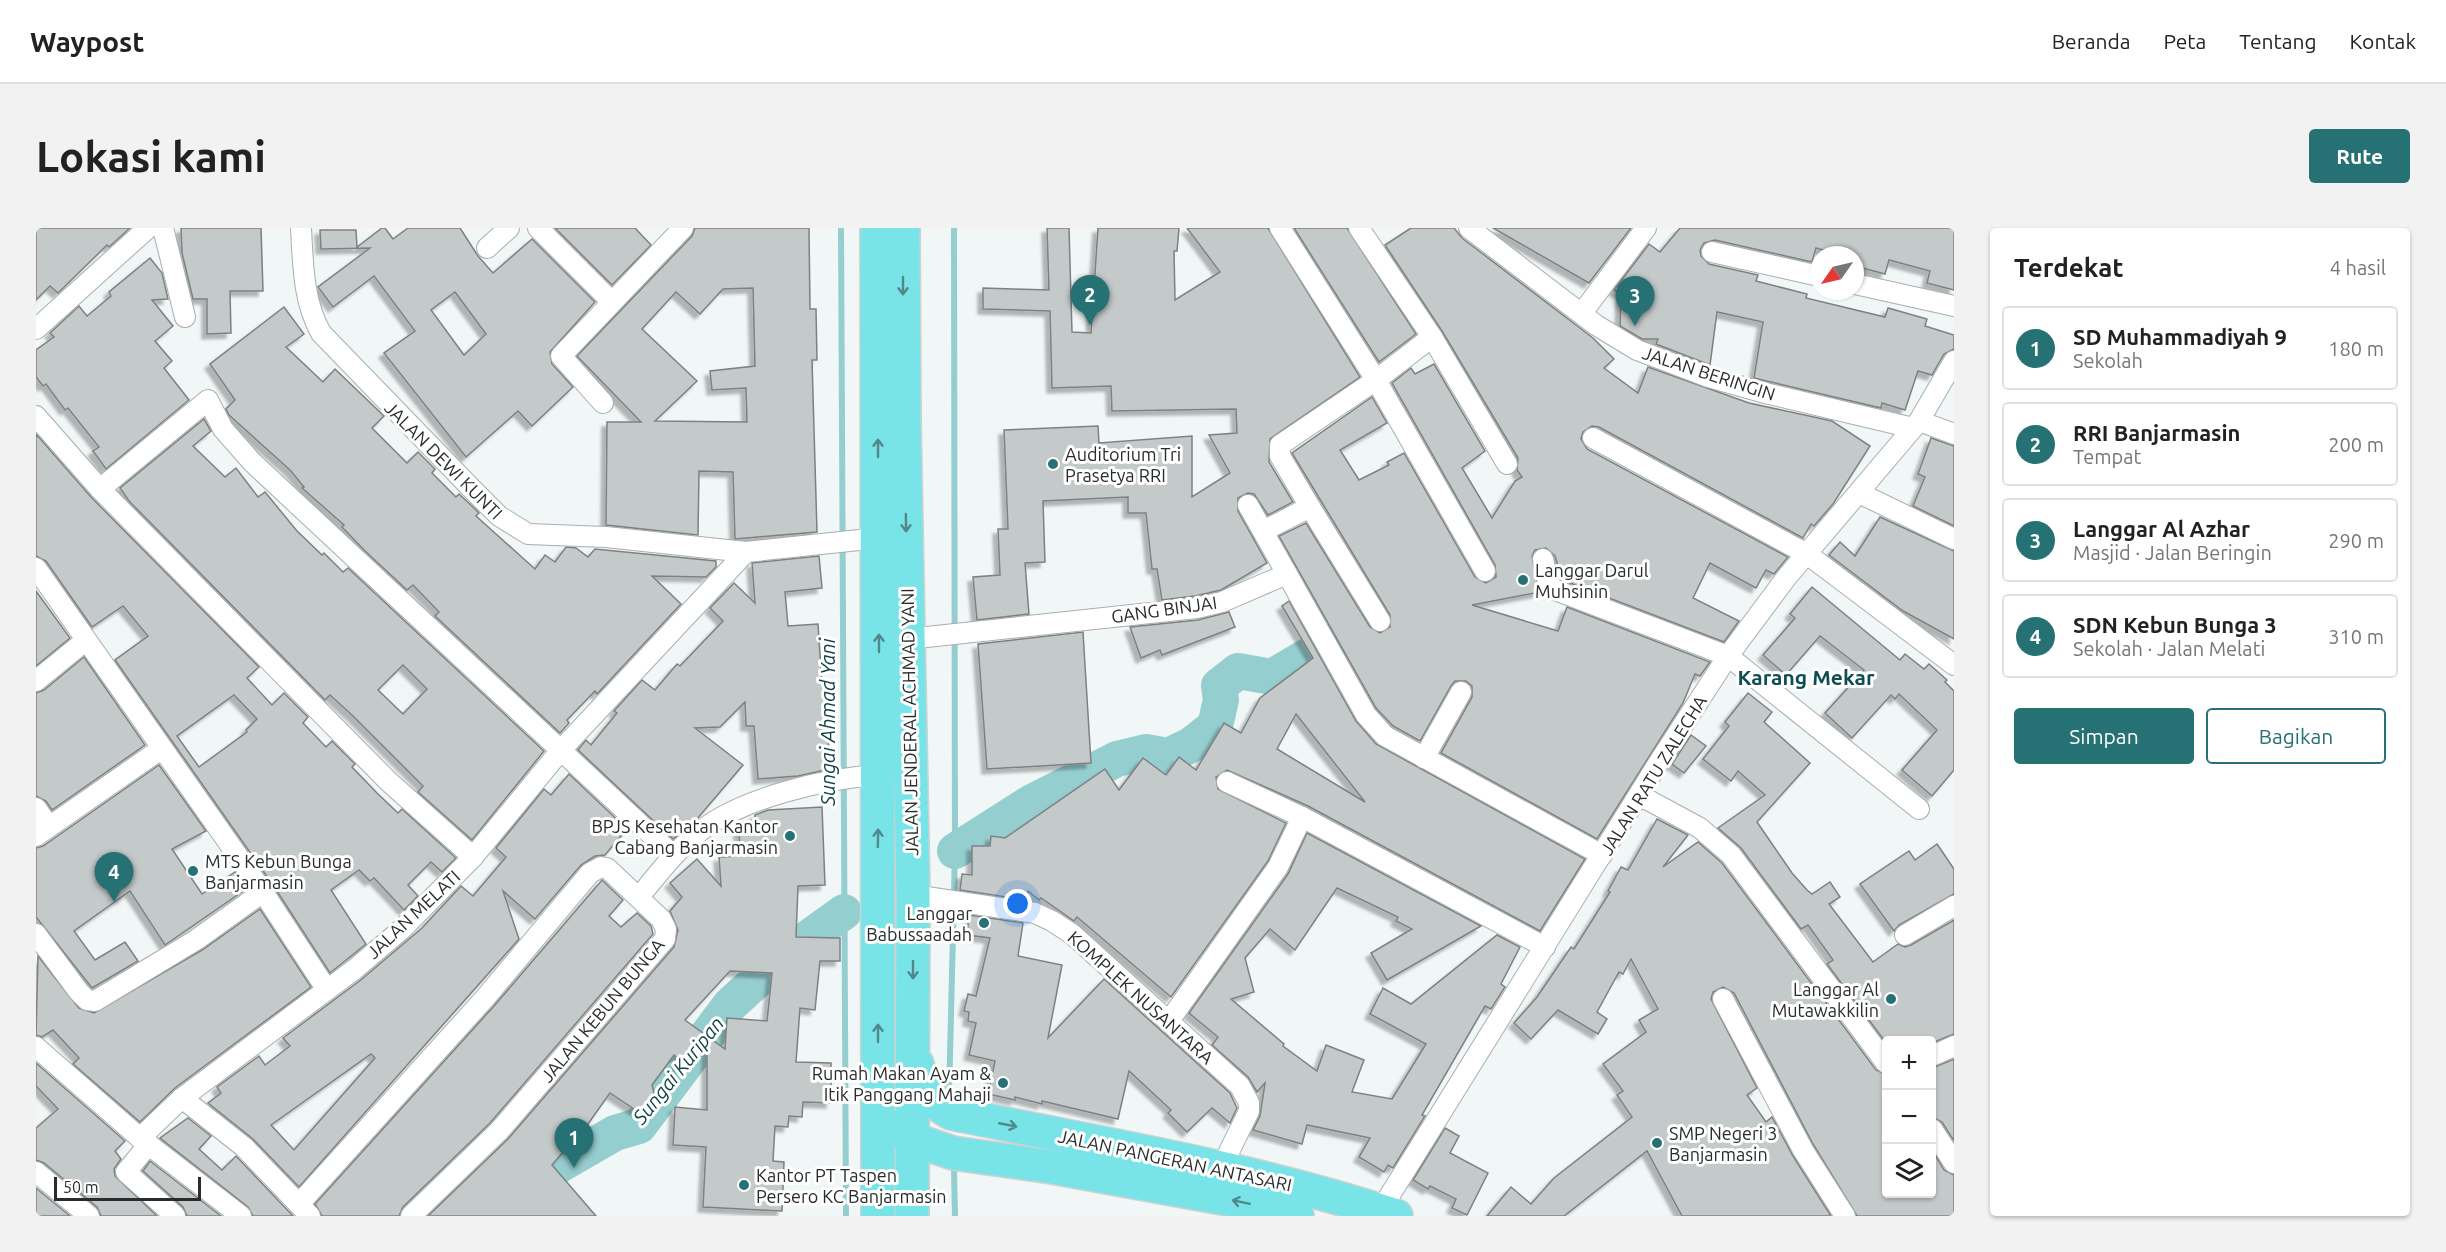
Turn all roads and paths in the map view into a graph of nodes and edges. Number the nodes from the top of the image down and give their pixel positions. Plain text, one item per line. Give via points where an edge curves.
1 (148, 228) edge
2 (163, 228) edge
3 (301, 228) edge
4 (509, 228) edge
5 (538, 228) edge
6 (683, 228) edge
7 (877, 228) edge
8 (903, 228) edge
9 (1280, 228) edge
10 (1359, 228) edge
11 (1469, 228) edge
12 (1646, 228) edge
13 (487, 248) dead end
14 (1712, 252) dead end
15 (1810, 274) edge
16 (1864, 286) edge
17 (612, 302) junction
18 (1954, 306) edge
19 (1582, 313) junction
20 (185, 316) dead end
21 (36, 329) edge
22 (1432, 337) junction
23 (1954, 361) edge
24 (1376, 380) junction
25 (603, 403) dead end
26 (36, 416) edge
27 (1911, 425) junction
28 (1954, 434) edge
29 (1593, 438) dead end
30 (1507, 464) dead end
31 (100, 489) junction
32 (1859, 493) junction
33 (1248, 505) dead end
34 (1310, 507) junction
35 (1263, 531) junction
36 (1954, 539) edge
37 (866, 540) junction
38 (746, 552) junction
39 (1807, 554) junction
40 (1543, 559) dead end
41 (36, 568) edge
42 (1485, 571) dead end
43 (1287, 574) junction
44 (1380, 621) dead end
45 (908, 639) junction
46 (85, 641) junction
47 (1728, 656) junction
48 (1954, 665) edge
49 (36, 681) edge
50 (1461, 692) dead end
51 (161, 749) junction
52 (561, 750) junction
53 (1424, 758) junction
54 (857, 777) junction
55 (1227, 782) dead end
56 (1639, 795) junction
57 (36, 808) edge
58 (1920, 809) dead end
59 (1302, 817) junction
60 (42, 831) edge
61 (673, 855) junction
62 (1602, 855) junction
63 (473, 857) junction
64 (263, 892) junction
65 (913, 895) junction
66 (639, 897) junction
67 (1954, 906) edge
68 (36, 934) edge
69 (1905, 934) dead end
70 (1545, 947) junction
71 (327, 990) junction
72 (1723, 999) dead end
73 (1169, 1021) junction
74 (1954, 1046) edge
75 (36, 1047) edge
76 (913, 1049) junction
77 (1936, 1054) edge
78 (1882, 1056) edge
79 (878, 1091) junction
80 (182, 1098) junction
81 (1936, 1135) edge
82 (912, 1139) junction
83 (145, 1141) junction
84 (1954, 1163) edge
85 (1221, 1168) junction
86 (36, 1172) edge
87 (1302, 1207) edge
88 (304, 1210) edge
89 (1388, 1213) edge
90 (239, 1215) edge
91 (89, 1216) edge
92 (175, 1216) edge
93 (411, 1216) edge
94 (878, 1216) edge
95 (912, 1216) edge
96 (1845, 1216) edge

1 - 21 street
2 - 20 street
3 - 38 street, JALAN DEWI KUNTI via 303,272 313,319 321,333 514,527 528,534 606,537
4 - 13 street
5 - 17 street
6 - 17 street
37 -> 7 highway, JALAN JENDERAL ACHMAD YANI
8 -> 45 highway, JALAN JENDERAL ACHMAD YANI
9 - 24 street
10 - 22 street
11 - 19 street, JALAN BERINGIN
12 - 19 street
14 - 15 street
16 - 18 street
17 - 25 street via 561,356
19 - 27 street, JALAN BERINGIN via 1619,341 1681,368 1761,392
22 - 24 street
22 - 30 street
23 - 27 street, JALAN RATU ZALECHA
24 - 34 street via 1280,445 1280,456
24 - 42 street
26 - 31 street
27 - 28 street, JALAN BERINGIN
27 - 32 street, JALAN RATU ZALECHA
29 - 39 street
31 - 52 street via 208,400 223,429 252,462
31 - 63 street via 388,781
32 - 36 street
32 - 39 street, JALAN RATU ZALECHA
33 - 35 street
34 - 35 street
34 - 44 street
35 - 43 street
37 - 38 street, JALAN DEWI KUNTI
54 -> 37 highway, JALAN JENDERAL ACHMAD YANI
38 - 52 street, JALAN MELATI
39 - 47 street, JALAN RATU ZALECHA
39 - 48 street
40 - 47 street via 1548,583 1555,590
41 - 46 street
43 - 45 street, GANG BINJAI via 1222,602 1197,608
43 - 53 street via 1366,715 1377,729
45 - 65 highway, JALAN JENDERAL ACHMAD YANI
46 - 49 street
46 - 51 street
47 - 56 street, JALAN RATU ZALECHA
47 - 58 street
50 - 53 street
51 - 60 street
51 - 64 street
52 - 61 street
52 - 63 street, JALAN MELATI
53 - 62 street
54 - 61 street via 785,793 724,817 701,830
79 -> 54 highway, JALAN JENDERAL ACHMAD YANI
55 - 59 street
56 - 62 street, JALAN RATU ZALECHA
56 - 78 street via 1700,828 1731,855
57 - 60 street
59 - 70 street
59 - 73 street via 1278,867
61 - 66 street
62 - 70 street, JALAN RATU ZALECHA
63 - 71 street, JALAN MELATI via 402,929
64 - 68 street via 95,1002 79,992
64 - 71 street
65 - 73 street, KOMPLEK NUSANTARA via 1035,913 1052,921 1072,934
65 -> 76 highway, JALAN JENDERAL ACHMAD YANI
66 - 88 street, JALAN KEBUN BUNGA via 607,868 590,873
66 - 93 street, JALAN KEBUN BUNGA via 664,924 664,939 499,1131
67 - 69 street
70 - 89 street, JALAN RATU ZALECHA
71 - 80 street, JALAN MELATI
72 - 96 street via 1803,1150
73 - 85 street, KOMPLEK NUSANTARA via 1240,1086 1249,1103 1246,1120
74 - 77 street
75 - 83 street
76 - 82 highway, JALAN JENDERAL ACHMAD YANI
76 -> 85 highway, JALAN PANGERAN ANTASARI via 927,1093 951,1113
79 - 82 highway via 894,1124
79 - 94 highway, JALAN JENDERAL ACHMAD YANI
80 - 83 street, JALAN MELATI
80 - 88 street via 244,1147
81 - 84 street
87 -> 82 highway, JALAN PANGERAN ANTASARI via 1244,1202 953,1153
82 - 95 highway, JALAN JENDERAL ACHMAD YANI
83 - 90 street
83 - 92 street, JALAN MELATI via 126,1172
85 - 87 highway, JALAN PANGERAN ANTASARI
86 - 91 street
87 - 89 highway, JALAN PANGERAN ANTASARI

